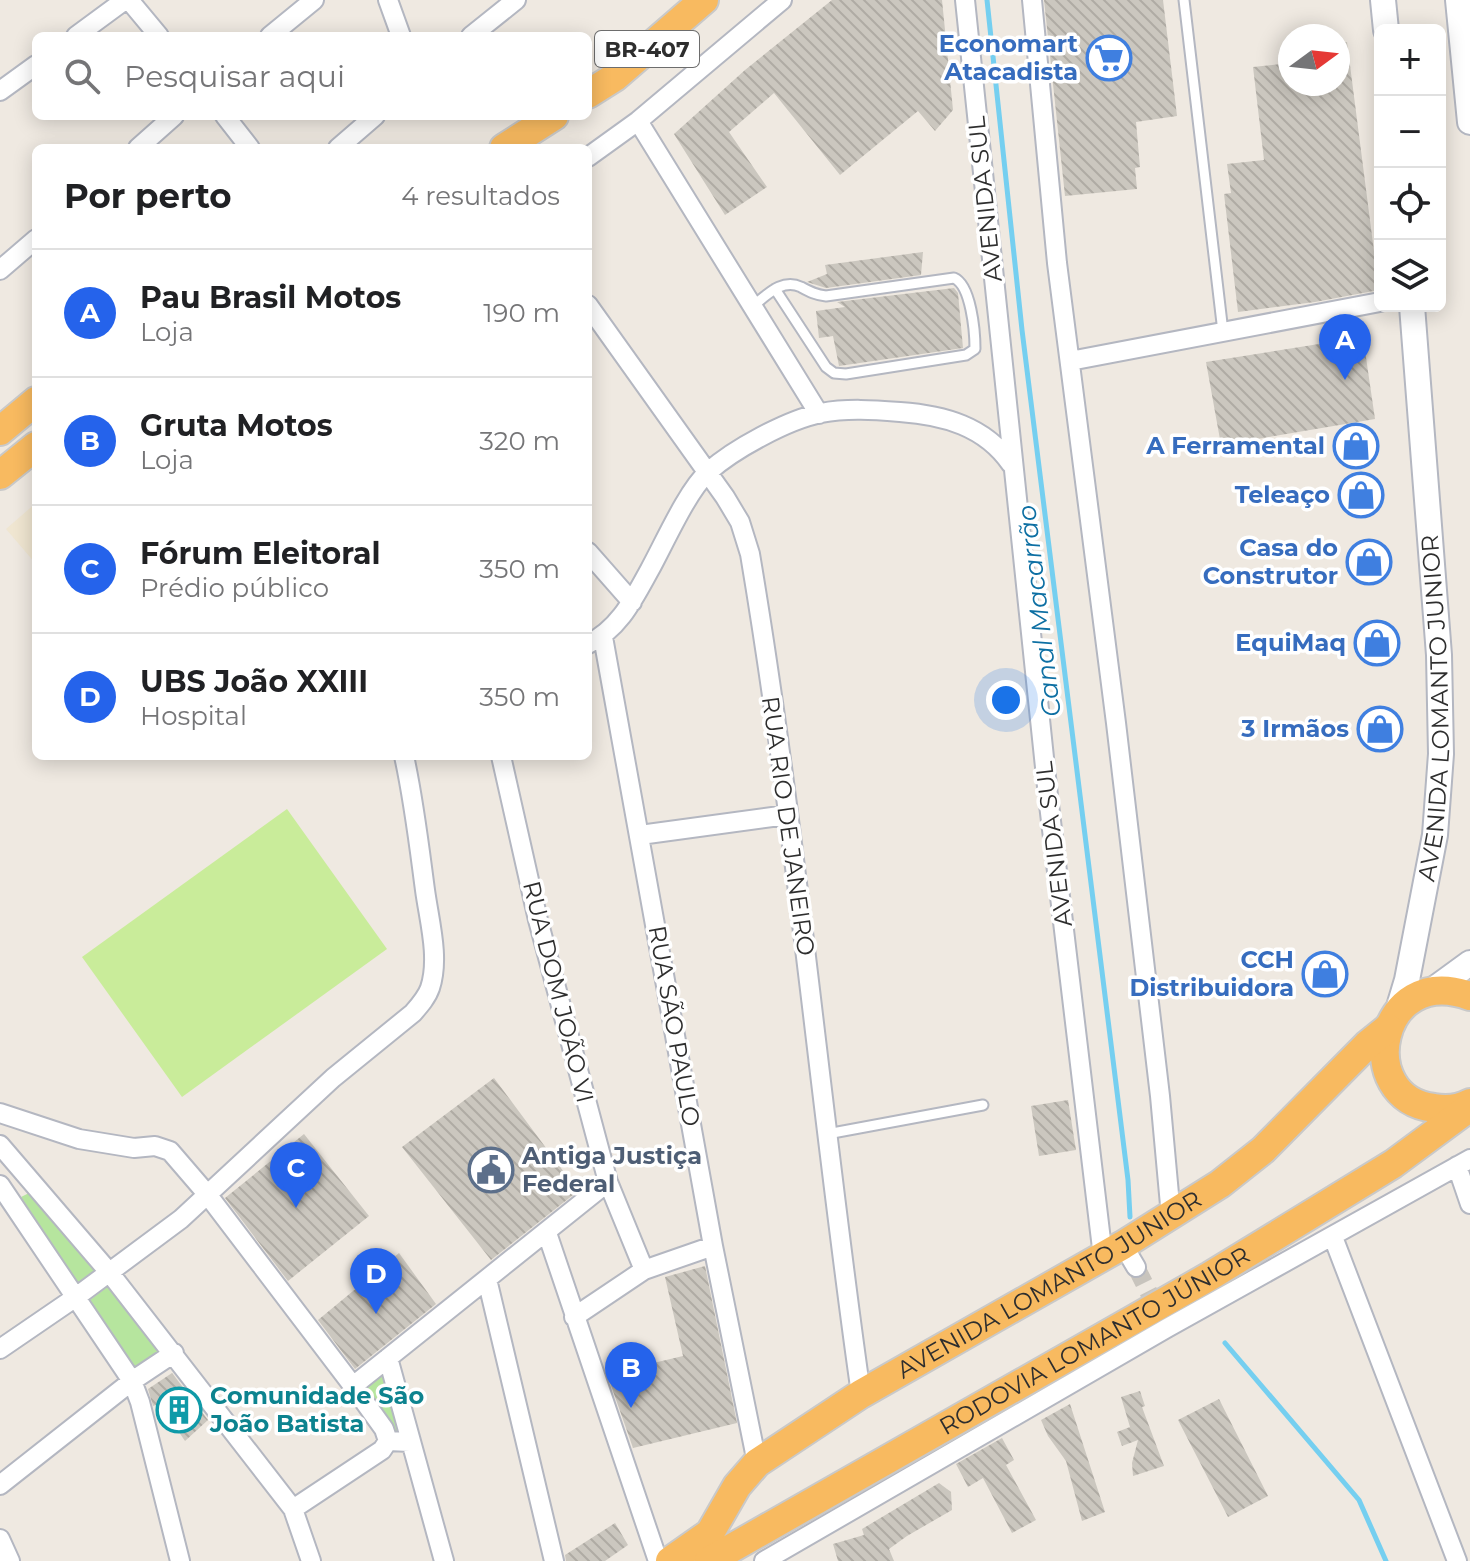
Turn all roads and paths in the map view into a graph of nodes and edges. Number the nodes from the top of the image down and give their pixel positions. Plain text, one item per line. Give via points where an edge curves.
1 (127, 0) edge
2 (314, 0) edge
3 (388, 0) edge
4 (516, 0) edge
5 (704, 0) edge
6 (782, 0) edge
7 (965, 0) edge
8 (1032, 0) edge
9 (1184, 0) edge
10 (1383, 0) edge
11 (1458, 0) edge
12 (1385, 24) edge
13 (82, 32) edge
14 (155, 32) edge
15 (275, 32) edge
16 (400, 32) edge
17 (476, 32) edge
18 (32, 68) edge
19 (0, 91) edge
20 (592, 91) edge
21 (170, 120) edge
22 (228, 120) edge
23 (370, 120) edge
24 (548, 120) edge
25 (638, 121) junction
26 (1470, 122) edge
27 (142, 144) edge
28 (247, 144) edge
29 (343, 144) edge
30 (510, 144) edge
31 (592, 154) edge
32 (32, 242) edge
33 (0, 270) edge
34 (775, 289) junction
35 (1374, 303) edge
36 (753, 306) junction
37 (592, 311) edge
38 (1412, 312) edge
39 (1223, 332) junction
40 (1070, 361) junction
41 (32, 404) edge
42 (819, 414) junction
43 (0, 431) edge
44 (32, 449) edge
45 (1012, 466) junction
46 (708, 472) junction
47 (0, 475) edge
48 (592, 557) edge
49 (632, 602) junction
50 (595, 640) edge
51 (405, 760) edge
52 (502, 760) edge
53 (787, 815) junction
54 (640, 835) junction
55 (1470, 963) edge
56 (1433, 990) junction
57 (1470, 996) edge
58 (1393, 1019) junction
59 (983, 1105) dead end
60 (1470, 1105) edge
61 (0, 1113) edge
62 (827, 1134) junction
63 (0, 1145) edge
64 (1463, 1162) edge
65 (28, 1177) junction
66 (608, 1182) junction
67 (4, 1190) edge
68 (207, 1194) junction
69 (1470, 1204) edge
70 (1171, 1216) junction
71 (547, 1233) junction
72 (1333, 1237) junction
73 (713, 1246) junction
74 (1121, 1256) junction
75 (644, 1270) junction
76 (109, 1272) junction
77 (487, 1279) junction
78 (76, 1297) junction
79 (574, 1317) junction
80 (0, 1349) edge
81 (174, 1353) junction
82 (388, 1358) junction
83 (132, 1381) junction
84 (353, 1386) junction
85 (861, 1394) junction
86 (388, 1441) junction
87 (410, 1442) junction
88 (757, 1463) junction
89 (0, 1485) edge
90 (293, 1509) junction
91 (0, 1539) edge
92 (770, 1559) edge
93 (10, 1561) edge
94 (180, 1561) edge
95 (311, 1561) edge
96 (444, 1561) edge
97 (554, 1561) edge
98 (658, 1561) edge
99 (670, 1561) edge
100 (709, 1561) edge
101 (1457, 1561) edge

1 - 13 street
1 - 14 street
2 - 15 street
3 - 16 street
4 - 17 street
5 - 20 highway, BR-407
6 - 25 street
7 - 45 street, AVENIDA SUL
8 - 40 street
9 - 39 lane
10 - 12 main road
11 - 26 main road
18 - 19 street
21 - 27 street
22 - 28 street
23 - 29 street
24 - 30 highway
25 - 31 street
25 - 36 street
32 - 33 street
34 - 34 lane via 834,373 966,355 975,349 967,292 954,278 826,296 792,284
34 - 36 lane
35 - 39 street
36 - 42 street
37 - 46 street, RUA RIO DE JANEIRO
38 - 58 main road, AVENIDA LOMANTO JUNIOR via 1438,639 1441,754 1435,835 1407,980
39 - 40 street
40 - 70 street
41 - 43 highway
42 - 45 street via 931,414 969,427 1001,450
42 - 46 street via 760,439
44 - 47 highway
45 - 74 street, AVENIDA SUL via 1048,796
46 - 49 street
46 - 53 street, RUA RIO DE JANEIRO via 740,522 750,554
48 - 49 street
49 - 50 street
50 - 54 street, RUA SÃO PAULO
51 - 68 street via 431,932 430,987 413,1013
52 - 66 street, RUA DOM JOÃO VI via 538,920
53 - 54 street
53 - 62 street, RUA RIO DE JANEIRO
54 - 73 street, RUA SÃO PAULO
55 - 56 main road
56 - 57 highway
56 - 58 highway via 1414,997
58 - 60 highway via 1384,1048 1396,1086 1427,1107
58 - 70 highway, AVENIDA LOMANTO JUNIOR via 1263,1150
59 - 62 lane
60 - 100 highway, RODOVIA LOMANTO JÚNIOR via 1393,1164 1210,1276
61 - 68 street via 79,1139 155,1146 175,1155
62 - 85 street, RUA RIO DE JANEIRO
63 - 65 street
64 - 69 street
64 - 72 street
65 - 67 street
65 - 76 street
66 - 71 street
66 - 75 street, RUA DOM JOÃO VI
67 - 78 street
68 - 76 street
68 - 84 street
70 - 74 highway, AVENIDA LOMANTO JUNIOR
71 - 77 street
71 - 79 street
72 - 92 street via 1163,1320
72 - 101 street
73 - 75 street
73 - 88 street, RUA SÃO PAULO
74 - 85 highway, AVENIDA LOMANTO JUNIOR
75 - 79 street
76 - 78 street
76 - 81 street
77 - 82 street
77 - 97 street
78 - 80 street
78 - 83 street
79 - 98 street
81 - 83 street
81 - 90 street
82 - 84 street
82 - 87 street
83 - 89 street
83 - 94 street
84 - 86 street
85 - 88 highway, AVENIDA LOMANTO JUNIOR
86 - 87 street
86 - 90 street
87 - 96 street
88 - 99 highway, AVENIDA LOMANTO JUNIOR via 710,1533
90 - 95 street
91 - 93 street

